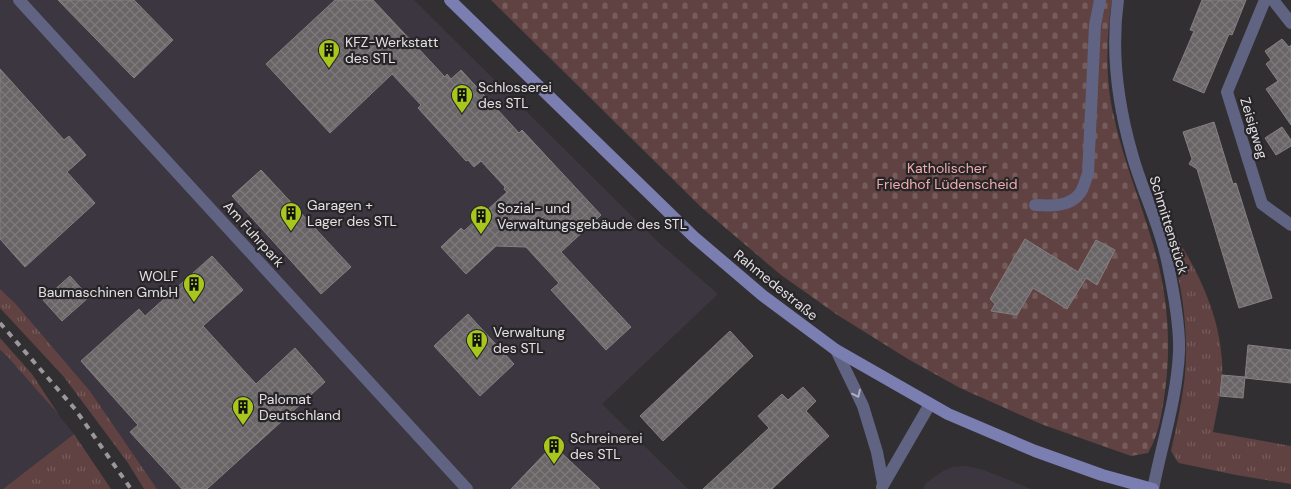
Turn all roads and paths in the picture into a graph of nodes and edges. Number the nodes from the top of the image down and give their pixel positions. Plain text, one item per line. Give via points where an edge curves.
1 (19, 0) edge
2 (450, 0) edge
3 (1100, 0) edge
4 (1118, 0) edge
5 (1265, 0) edge
6 (1273, 0) edge
7 (1291, 23) edge
8 (1035, 205) dead end
9 (1291, 225) edge
10 (836, 350) junction
11 (930, 404) junction
12 (882, 486) edge
13 (467, 489) edge
14 (1153, 489) edge

1 - 13 street, Am Fuhrpark
2 - 10 main road, Rahmedestraße via 694,237 762,295
3 - 8 street via 1094,35 1088,174 1080,192 1071,201 1053,206
4 - 14 street, Schmittenstück via 1116,61 1122,111 1132,154 1168,264 1179,350 1171,411
5 - 9 street, Zeisigweg via 1227,92 1262,204
6 - 7 street
10 - 11 main road, Rahmedestraße
10 -> 12 street via 866,414
11 - 12 street
11 - 14 main road, Rahmedestraße via 1035,451

